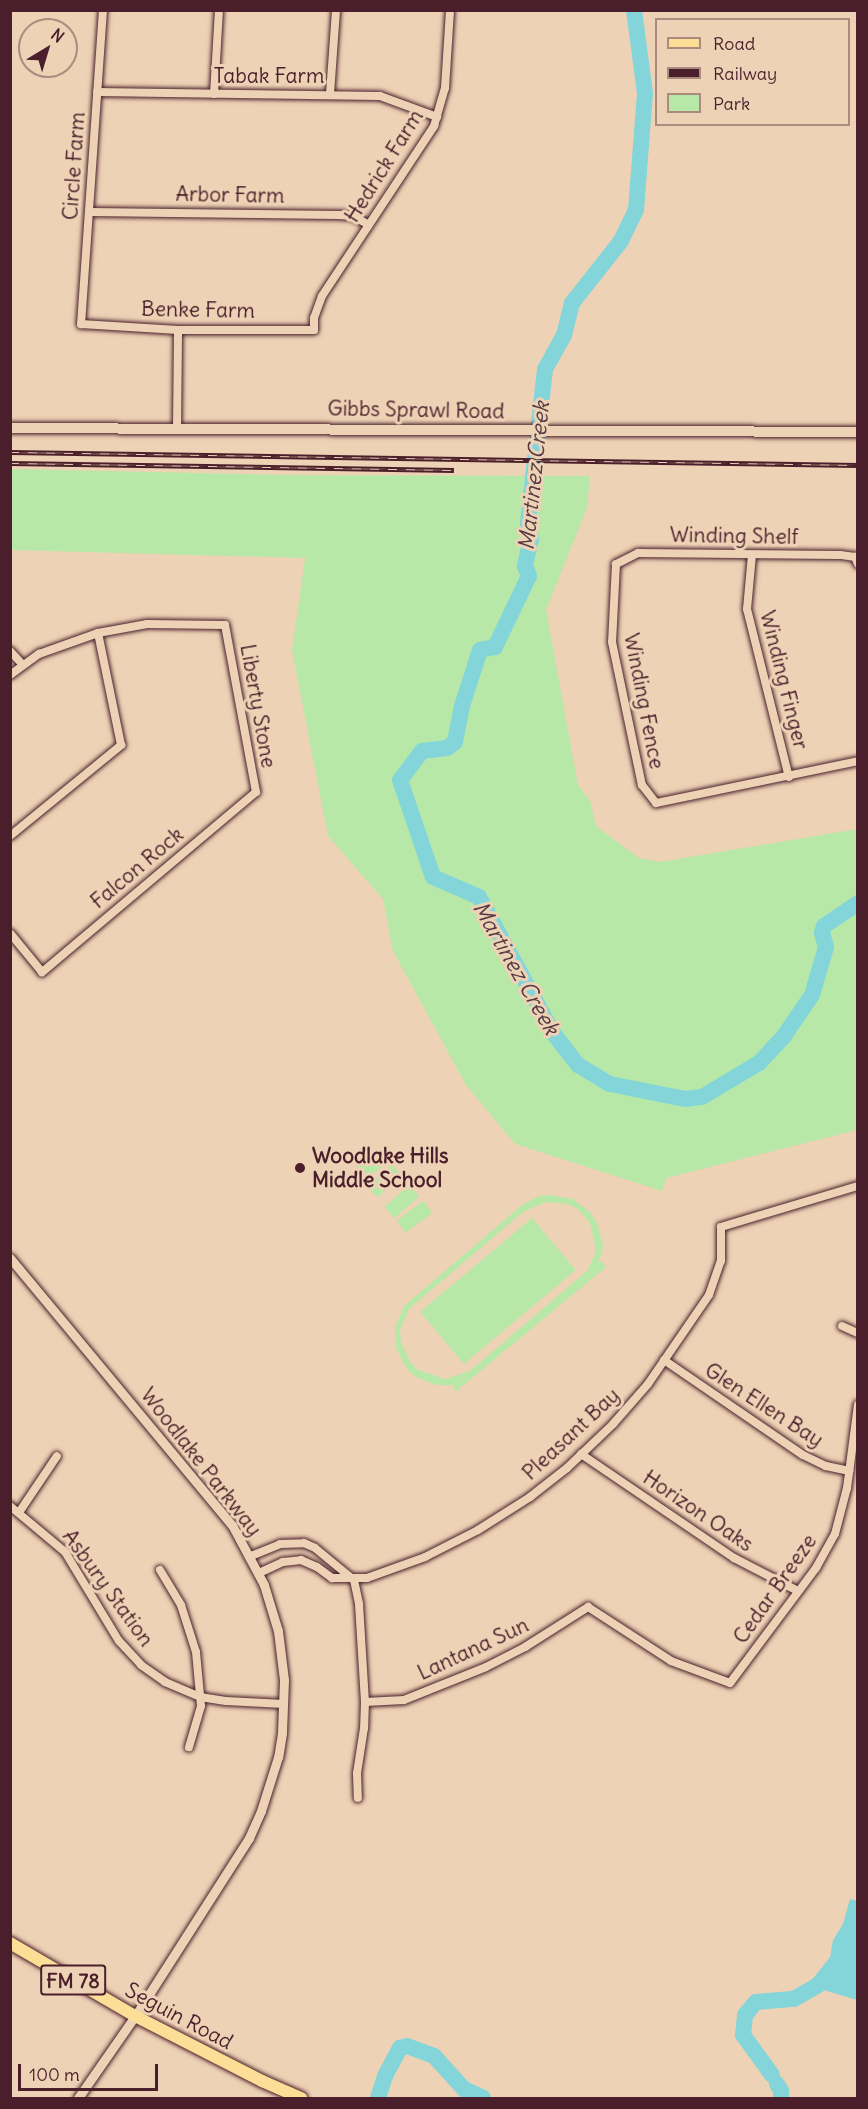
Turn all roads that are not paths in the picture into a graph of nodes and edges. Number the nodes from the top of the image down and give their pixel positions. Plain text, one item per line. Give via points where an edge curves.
1 (103, 10) edge
2 (219, 10) edge
3 (336, 10) edge
4 (450, 10) edge
5 (97, 92) junction
6 (214, 94) junction
7 (330, 94) junction
8 (437, 117) junction
9 (89, 212) junction
10 (369, 225) junction
11 (81, 324) joint
12 (178, 330) junction
13 (314, 330) joint
14 (10, 428) edge
15 (177, 429) junction
16 (858, 432) edge
17 (752, 555) junction
18 (856, 561) edge
19 (616, 564) joint
20 (98, 633) junction
21 (10, 651) edge
22 (23, 665) junction
23 (10, 675) edge
24 (858, 761) edge
25 (789, 777) junction
26 (256, 792) joint
27 (10, 836) edge
28 (10, 933) edge
29 (858, 1186) edge
30 (10, 1258) edge
31 (842, 1326) dead end
32 (858, 1333) edge
33 (664, 1360) junction
34 (858, 1405) edge
35 (581, 1454) junction
36 (57, 1456) dead end
37 (849, 1470) junction
38 (10, 1506) edge
39 (20, 1511) junction
40 (315, 1548) junction
41 (251, 1556) junction
42 (309, 1563) junction
43 (160, 1569) dead end
44 (259, 1573) junction
45 (354, 1580) junction
46 (798, 1591) junction
47 (588, 1607) joint
48 (200, 1697) junction
49 (365, 1702) junction
50 (284, 1704) junction
51 (189, 1747) dead end
52 (358, 1798) dead end
53 (10, 1943) edge
54 (135, 2016) junction
55 (78, 2098) edge
56 (301, 2098) edge

1 - 5 street, Circle Farm
2 - 6 street
3 - 7 street
4 - 8 street, Hedrick Farm via 446,88
5 - 6 street, Tabak Farm
5 - 9 street, Circle Farm
6 - 7 street, Tabak Farm
7 - 8 street, Tabak Farm via 389,97
8 - 10 street, Hedrick Farm via 427,139
9 - 10 street, Arbor Farm via 339,215 353,216
9 - 11 street, Circle Farm
10 - 13 street, Hedrick Farm via 322,296
11 - 12 street, Benke Farm
12 - 13 street, Benke Farm
12 - 15 street
14 - 15 main road, Gibbs Sprawl Road
15 - 16 main road, Gibbs Sprawl Road
17 - 18 street, Winding Shelf via 840,555
17 - 19 street, Winding Shelf via 638,553
17 - 25 street, Winding Finger via 747,609
19 - 25 street, Winding Fence via 612,642 616,672 642,785 656,803
20 - 22 street via 39,654
20 - 26 street, Liberty Stone via 147,624 225,625
20 - 27 street via 121,745
21 - 22 street
22 - 23 street
24 - 25 street
26 - 28 street, Falcon Rock via 42,972
29 - 33 street, Pleasant Bay via 721,1227 717,1278
30 - 41 street, Woodlake Parkway via 218,1506
31 - 32 street
33 - 35 street, Pleasant Bay via 613,1424
33 - 37 street, Glen Ellen Bay via 803,1455 826,1466
34 - 37 street, Cedar Breeze
35 - 45 street, Pleasant Bay via 530,1497 478,1530 380,1575
35 - 46 street, Horizon Oaks via 734,1558
36 - 39 street
37 - 46 street, Cedar Breeze via 835,1534
38 - 39 street, Asbury Station
39 - 48 street, Asbury Station via 64,1552 119,1641 141,1665 165,1682
40 - 41 street via 290,1542
40 - 42 street
40 - 45 street
41 - 44 street, Woodlake Parkway
42 - 44 street via 283,1562
42 - 45 street, Pleasant Bay via 332,1578
43 - 48 street via 189,1628 196,1652
44 - 50 street, Woodlake Parkway via 278,1631
45 - 49 street
46 - 47 street, Cedar Breeze via 729,1683 671,1661
47 - 49 street, Lantana Sun via 525,1647 468,1675 404,1700
48 - 50 street, Asbury Station
48 - 51 street via 199,1716
49 - 52 street
50 - 54 street, Woodlake Parkway via 271,1783 249,1838
53 - 54 main road, Seguin Road / FM 78
54 - 55 street, Woodlake Parkway
54 - 56 main road, Seguin Road / FM 78

